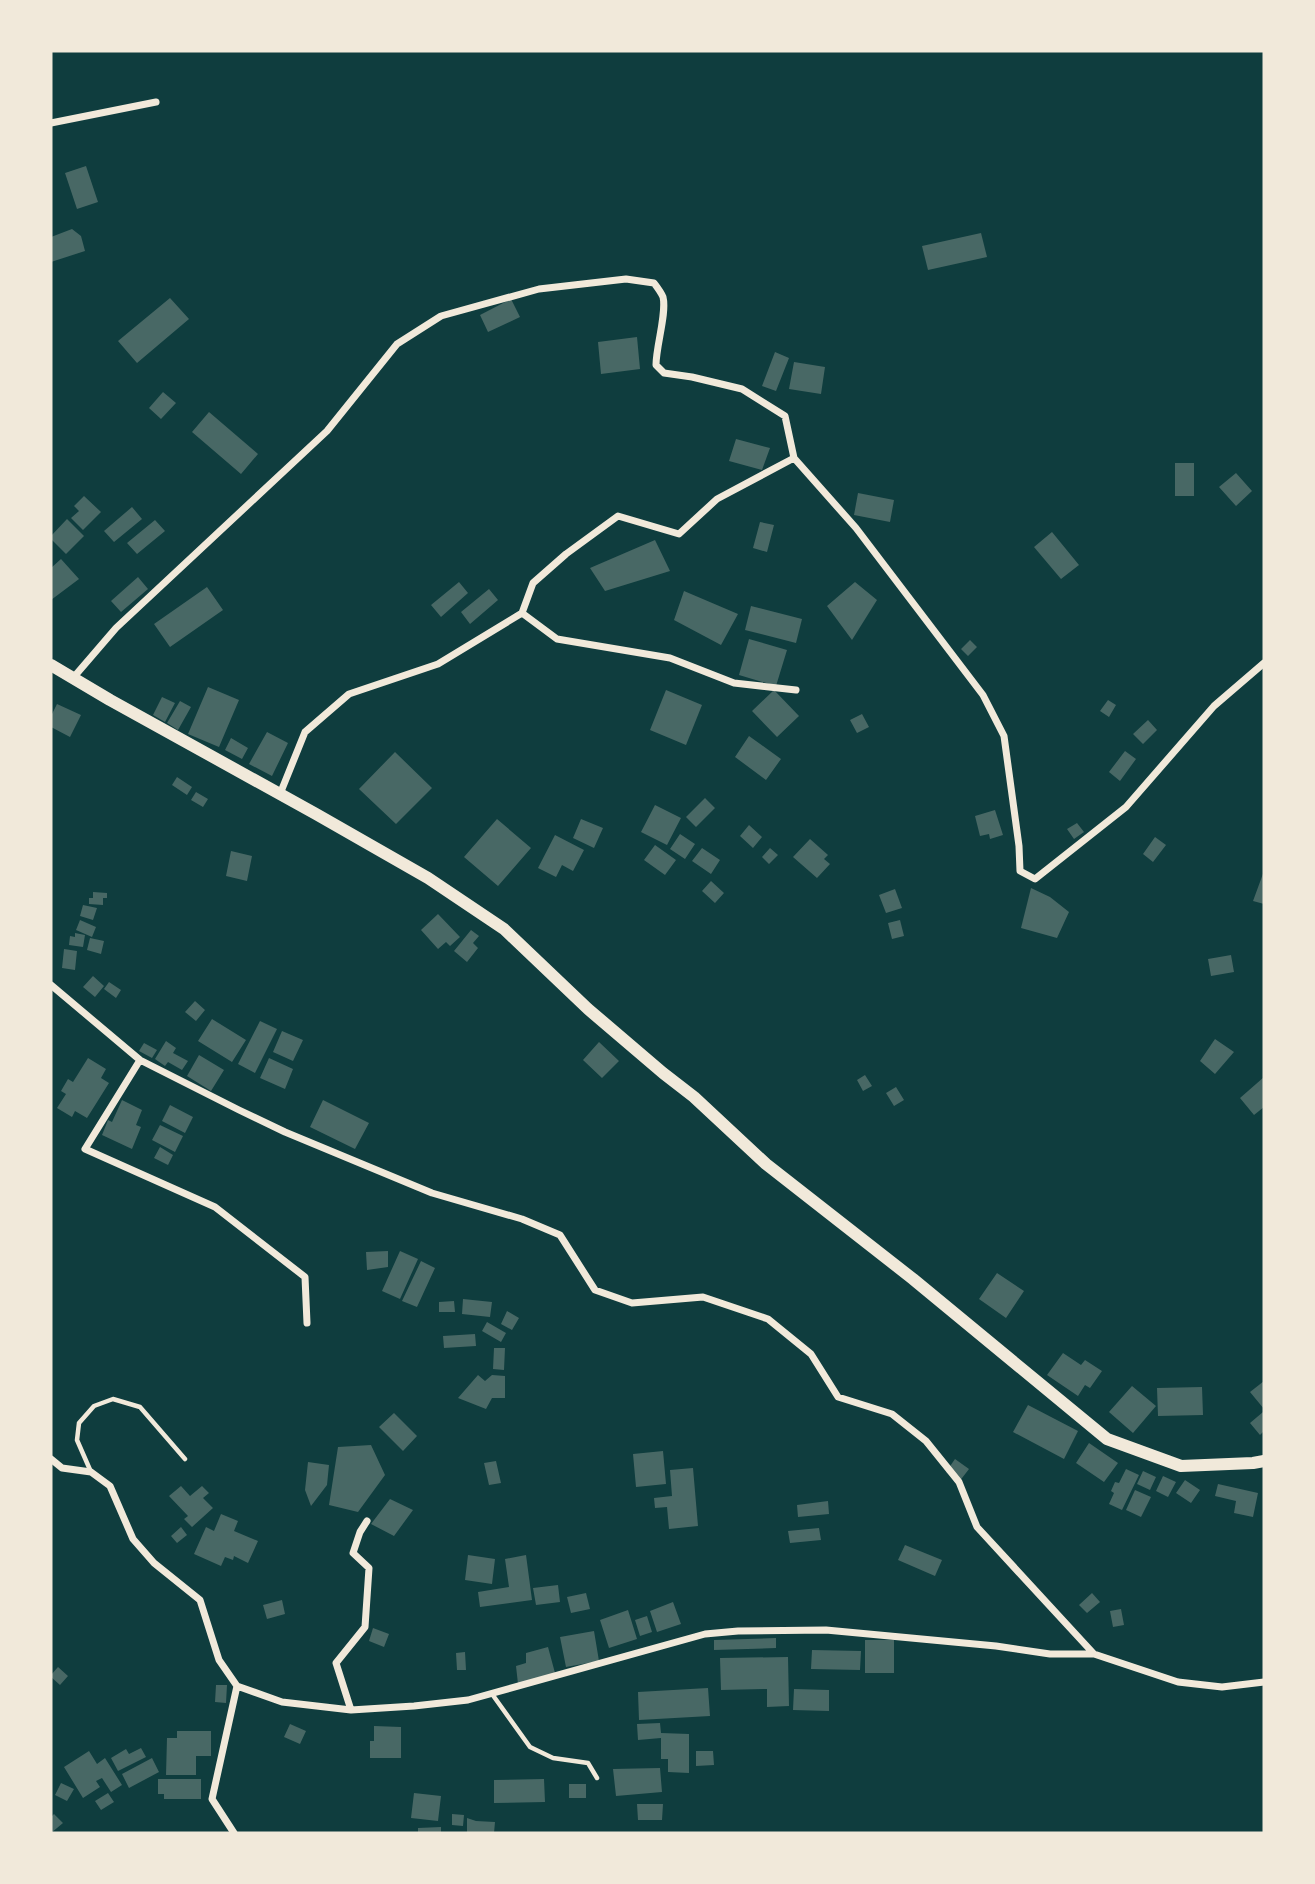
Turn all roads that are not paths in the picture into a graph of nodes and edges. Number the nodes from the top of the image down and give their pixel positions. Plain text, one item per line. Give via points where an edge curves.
1 (156, 102) dead end
2 (51, 123) edge
3 (794, 458) junction
4 (522, 613) junction
5 (1264, 663) edge
6 (51, 665) edge
7 (73, 678) junction
8 (796, 690) dead end
9 (280, 794) junction
10 (51, 985) edge
11 (140, 1060) junction
12 (307, 1323) dead end
13 (51, 1459) edge
14 (185, 1459) dead end
15 (1264, 1461) edge
16 (91, 1472) junction
17 (367, 1521) dead end
18 (1094, 1654) junction
19 (1264, 1682) edge
20 (237, 1686) junction
21 (492, 1694) junction
22 (351, 1710) junction
23 (597, 1778) dead end
24 (234, 1833) edge

1 - 2 street
3 - 4 street via 717,499 679,534 618,516 534,583
3 - 5 street via 856,528 983,695 1004,736 1020,871 1035,879 1126,807 1214,706
3 - 7 street via 785,416 742,389 664,373 656,365 664,307 654,283 625,279 539,289 441,316 397,344 327,430 116,628
4 - 8 street via 557,639 670,658 734,683
4 - 9 street via 438,664 349,694 305,732
6 - 7 main road
7 - 9 main road
9 - 15 main road via 428,878 504,929 766,1164 1107,1439 1181,1465
10 - 11 street
11 - 12 street via 85,1149 215,1206 304,1278
11 - 18 street via 285,1132 432,1193 560,1235 595,1290 632,1303 703,1297 768,1319 811,1354 838,1397 892,1414 926,1441 959,1482 977,1527
13 - 16 street via 62,1468
14 - 16 lane via 140,1407 113,1399 94,1406 79,1423 76,1440
16 - 20 street via 110,1486 133,1539 153,1563 200,1600 219,1660
17 - 22 street via 353,1553 369,1568 365,1627 335,1663
18 - 19 street via 1178,1682 1222,1687
18 - 21 street via 1050,1654 826,1630 737,1631 705,1634
20 - 22 street via 282,1702
20 - 24 street via 212,1799
21 - 22 street
21 - 23 lane via 530,1747 554,1758 589,1763

